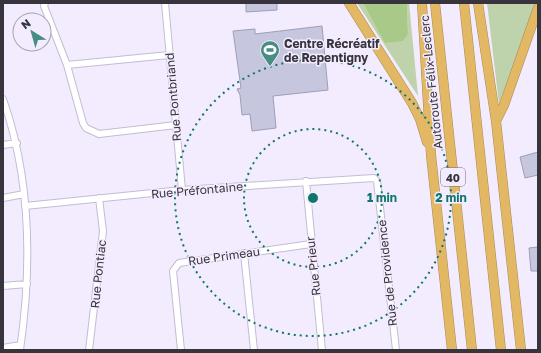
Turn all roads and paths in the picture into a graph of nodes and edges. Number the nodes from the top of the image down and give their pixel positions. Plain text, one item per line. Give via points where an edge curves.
1 (45, 3) edge
2 (165, 3) edge
3 (349, 3) edge
4 (422, 3) edge
5 (435, 3) edge
6 (464, 3) edge
7 (478, 3) edge
8 (538, 8) edge
9 (169, 55) junction
10 (67, 65) junction
11 (3, 99) edge
12 (496, 121) junction
13 (176, 125) junction
14 (17, 143) junction
15 (3, 145) edge
16 (431, 155) junction
17 (370, 177) joint
18 (306, 181) junction
19 (182, 190) junction
20 (24, 194) junction
21 (3, 198) edge
22 (99, 198) junction
23 (25, 206) junction
24 (311, 244) junction
25 (244, 253) junction
26 (27, 284) junction
27 (3, 286) edge
28 (3, 348) edge
29 (20, 348) edge
30 (89, 350) edge
31 (181, 350) edge
32 (254, 350) edge
33 (322, 350) edge
34 (396, 350) edge
35 (452, 350) edge
36 (472, 350) edge
37 (501, 350) edge
38 (521, 350) edge

1 - 10 street
2 - 9 street, Rue Pontbriand
3 - 16 highway via 416,109
4 - 16 highway
5 - 36 highway, Autoroute Félix-Leclerc / 40
6 - 37 highway, 40
7 - 12 highway
8 - 12 highway
9 - 10 street
9 - 13 street, Rue Pontbriand
10 - 13 street via 83,123 93,133
11 - 14 street
12 - 38 highway
13 - 19 street, Rue Pontbriand
14 - 15 street
14 - 20 street
16 - 35 highway
17 - 18 street, Rue Préfontaine
17 - 34 street, Rue de Providence via 377,181
18 - 19 street, Rue Préfontaine
18 - 24 street, Rue Prieur
19 - 22 street, Rue Préfontaine
20 - 21 street
20 - 23 street
22 - 23 street, Rue Préfontaine
22 - 30 street, Rue Pontiac via 103,231
23 - 26 street
24 - 25 street, Rue Primeau
24 - 33 street, Rue Prieur
25 - 31 street, Rue Primeau via 186,261 175,267 173,271
25 - 32 street
26 - 27 street
26 - 29 street
28 - 29 street

